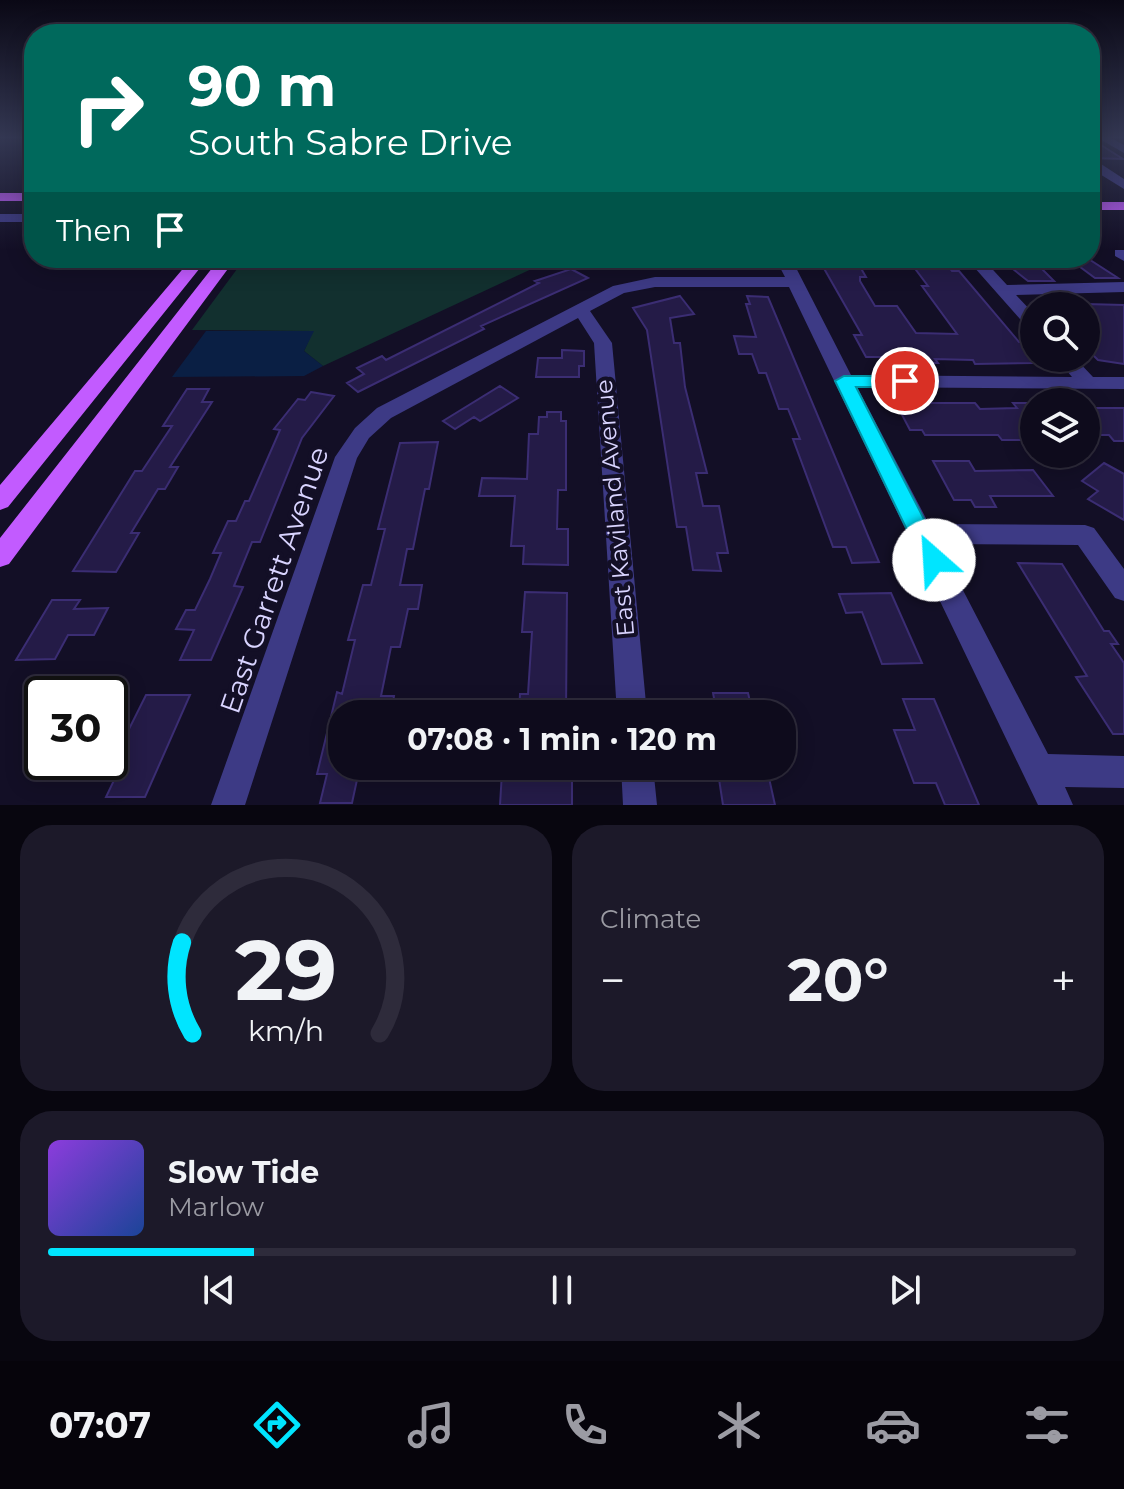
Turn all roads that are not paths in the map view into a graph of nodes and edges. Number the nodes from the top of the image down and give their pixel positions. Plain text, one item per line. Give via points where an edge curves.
1 (0, 197) edge
2 (24, 197) edge
3 (1100, 197) edge
4 (1124, 197) edge
5 (24, 206) edge
6 (1100, 206) edge
7 (1124, 206) edge
8 (0, 207) edge
9 (7, 218) edge
10 (0, 229) edge
11 (192, 268) edge
12 (220, 268) edge
13 (788, 268) edge
14 (983, 268) edge
15 (795, 282) junction
16 (1124, 287) edge
17 (1003, 290) junction
18 (579, 309) junction
19 (1020, 309) edge
20 (1078, 372) edge
21 (844, 381) junction
22 (1088, 383) junction
23 (1124, 383) edge
24 (0, 501) edge
25 (921, 534) junction
26 (0, 557) edge
27 (1124, 590) edge
28 (631, 700) edge
29 (1039, 770) junction
30 (1124, 772) edge
31 (638, 780) edge
32 (228, 805) edge
33 (640, 805) edge
34 (1056, 805) edge

1 - 2 main road
3 - 4 main road
5 - 8 main road
6 - 7 main road
9 - 10 street
11 - 24 main road
12 - 26 main road
13 - 15 street
14 - 17 street
15 - 18 street, East Garrett Avenue via 641,282
15 - 21 street
16 - 17 street
17 - 19 street
18 - 28 street, East Kaviland Avenue via 603,343
18 - 32 street, East Garrett Avenue via 384,413 362,433 346,457
20 - 22 street
21 - 22 street
21 - 25 street
22 - 23 street
25 - 27 street via 1085,535
25 - 29 street
29 - 30 street
29 - 34 street
31 - 33 street

